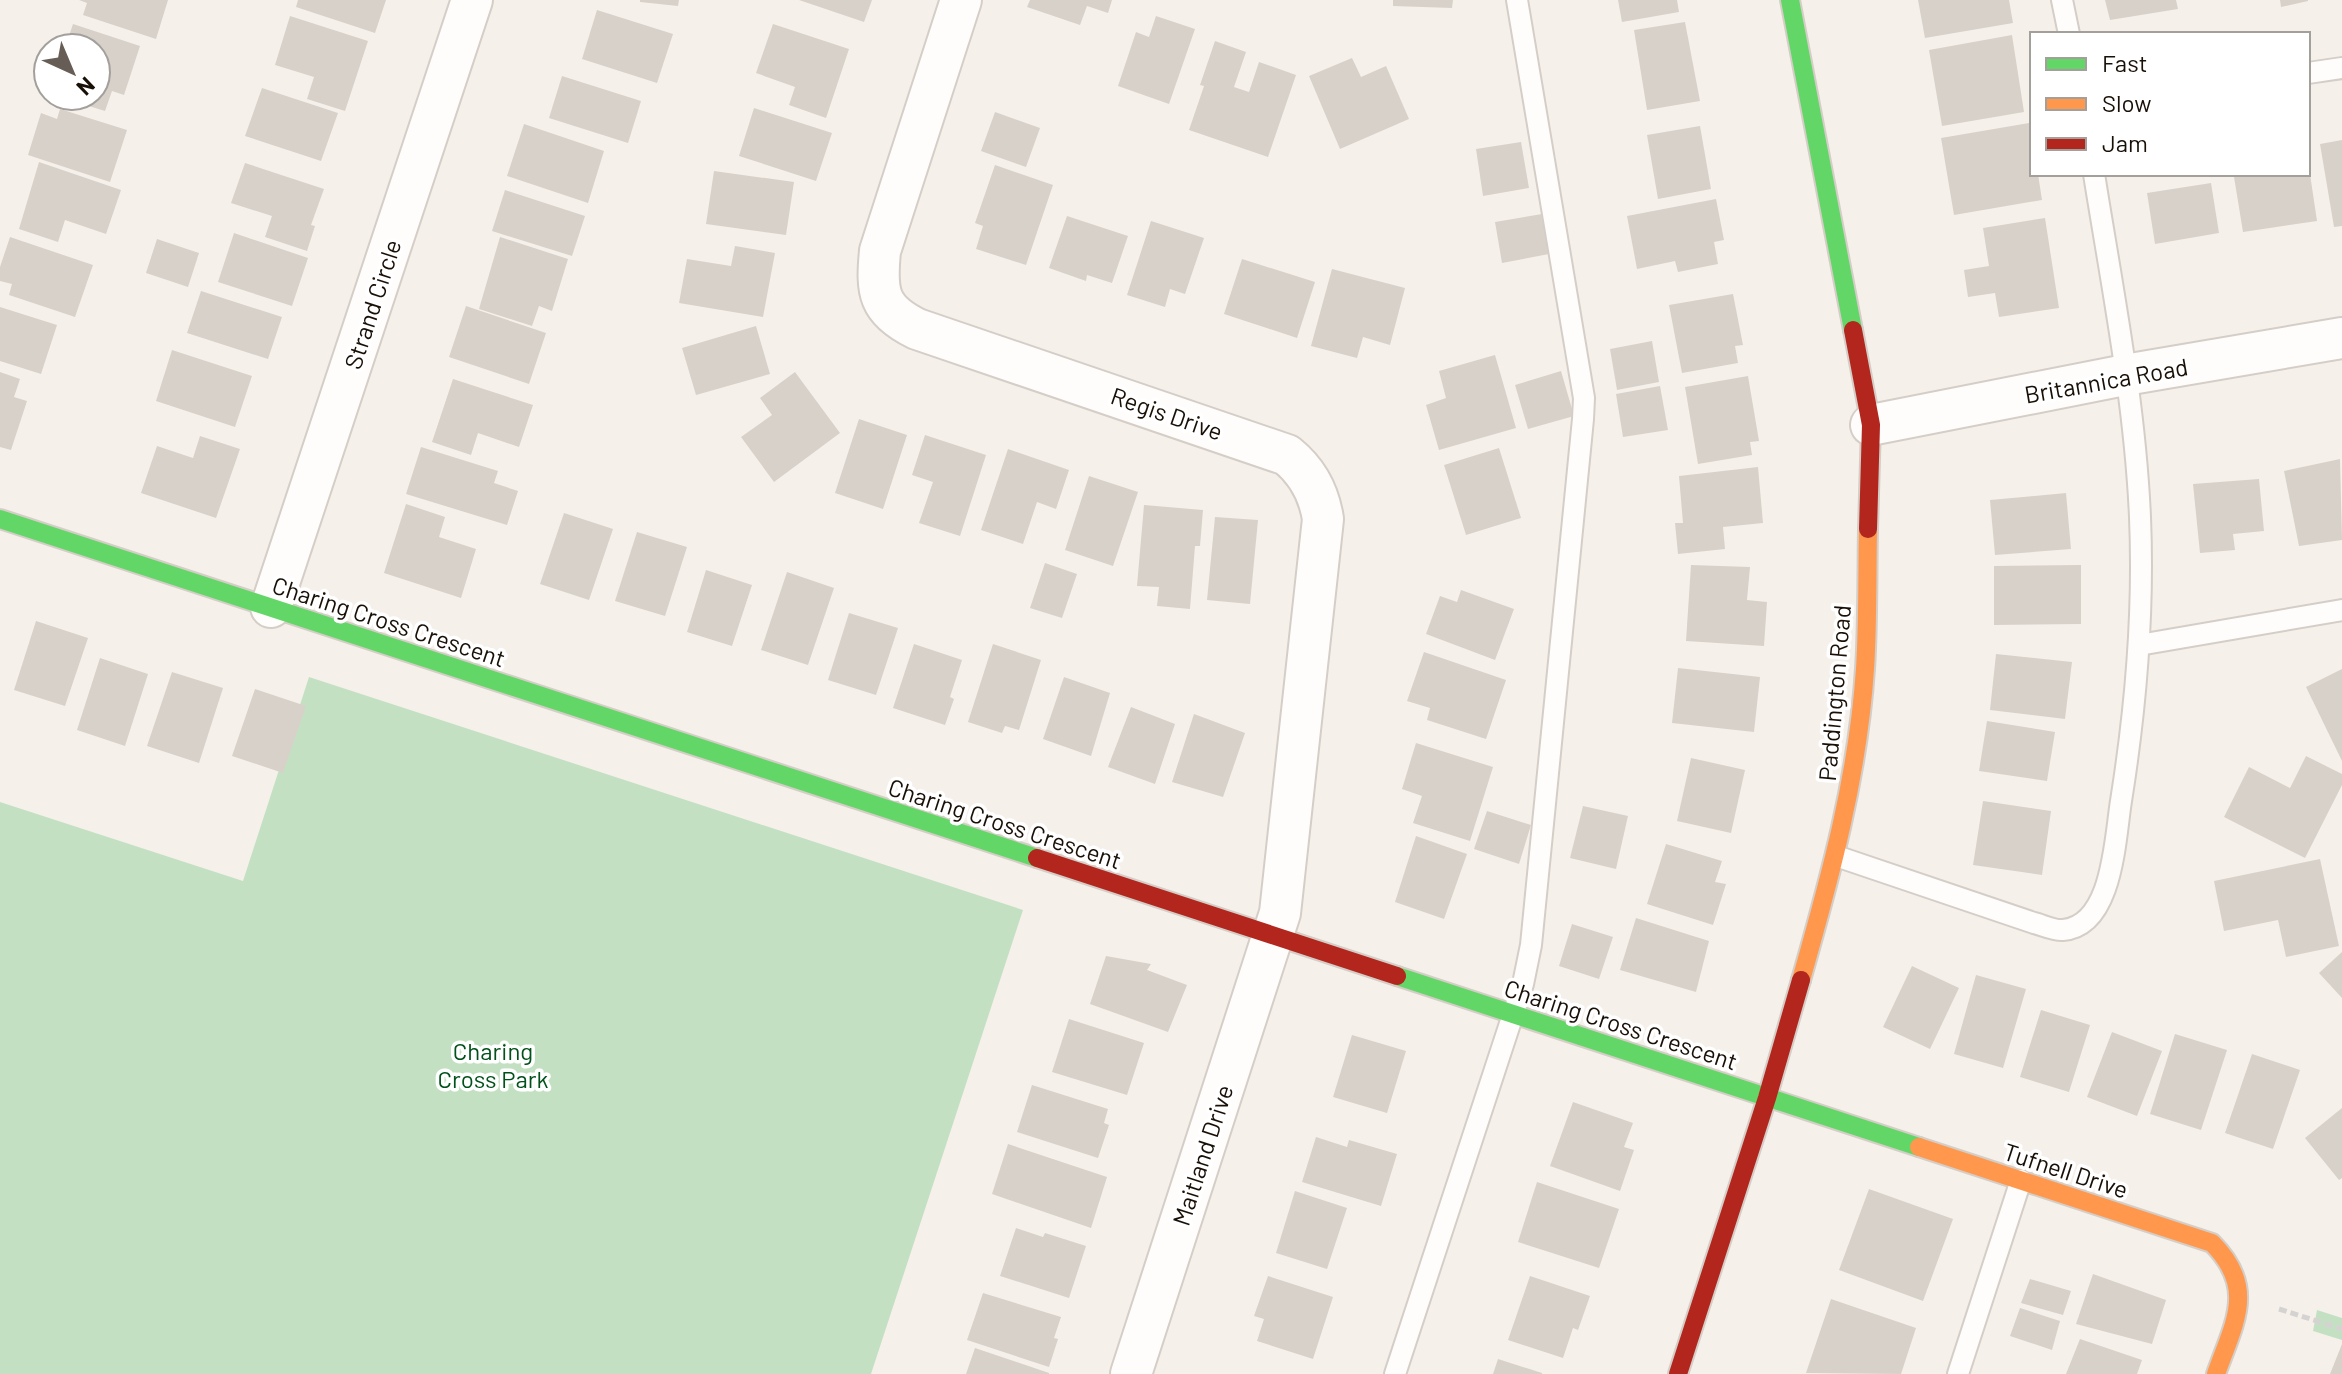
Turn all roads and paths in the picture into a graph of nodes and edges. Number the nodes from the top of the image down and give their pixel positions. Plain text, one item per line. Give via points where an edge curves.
1 (472, 0) edge
2 (961, 0) edge
3 (1517, 0) edge
4 (1790, 0) edge
5 (2062, 0) edge
6 (2069, 32) edge
7 (2342, 68) edge
8 (2310, 73) edge
9 (2094, 176) edge
10 (2342, 338) edge
11 (2125, 375) junction
12 (1871, 425) junction
13 (0, 519) edge
14 (271, 607) junction
15 (2342, 610) edge
16 (2139, 645) junction
17 (1836, 856) junction
18 (1273, 936) junction
19 (1513, 1015) junction
20 (1767, 1098) junction
21 (2021, 1180) junction
22 (2240, 1297) junction
23 (2342, 1329) edge
24 (1131, 1374) edge
25 (1395, 1374) edge
26 (1678, 1374) edge
27 (1958, 1374) edge
28 (2216, 1374) edge

1 - 14 street, Strand Circle
2 - 18 street, Regis Drive via 880,251 879,291 886,307 917,329 1287,455 1312,482 1321,502 1287,861
3 - 19 lane via 1584,398 1531,945
4 - 12 street, Paddington Road
5 - 6 lane
7 - 8 lane
9 - 11 lane
10 - 11 street, Britannica Road
11 - 12 street, Britannica Road
11 - 16 lane via 2140,516
12 - 17 street, Paddington Road via 1865,671
13 - 14 street, Charing Cross Crescent
14 - 18 street, Charing Cross Crescent
15 - 16 lane
16 - 17 lane via 2105,894 2082,923 2063,930 2034,923
17 - 20 street, Paddington Road
18 - 19 street, Charing Cross Crescent
18 - 24 street, Maitland Drive
19 - 20 street, Charing Cross Crescent
19 - 25 lane
20 - 21 street, Tufnell Drive
20 - 26 street, Paddington Road
21 - 22 street, Tufnell Drive via 2212,1243 2233,1267
21 - 27 lane
22 - 23 path
22 - 28 street

